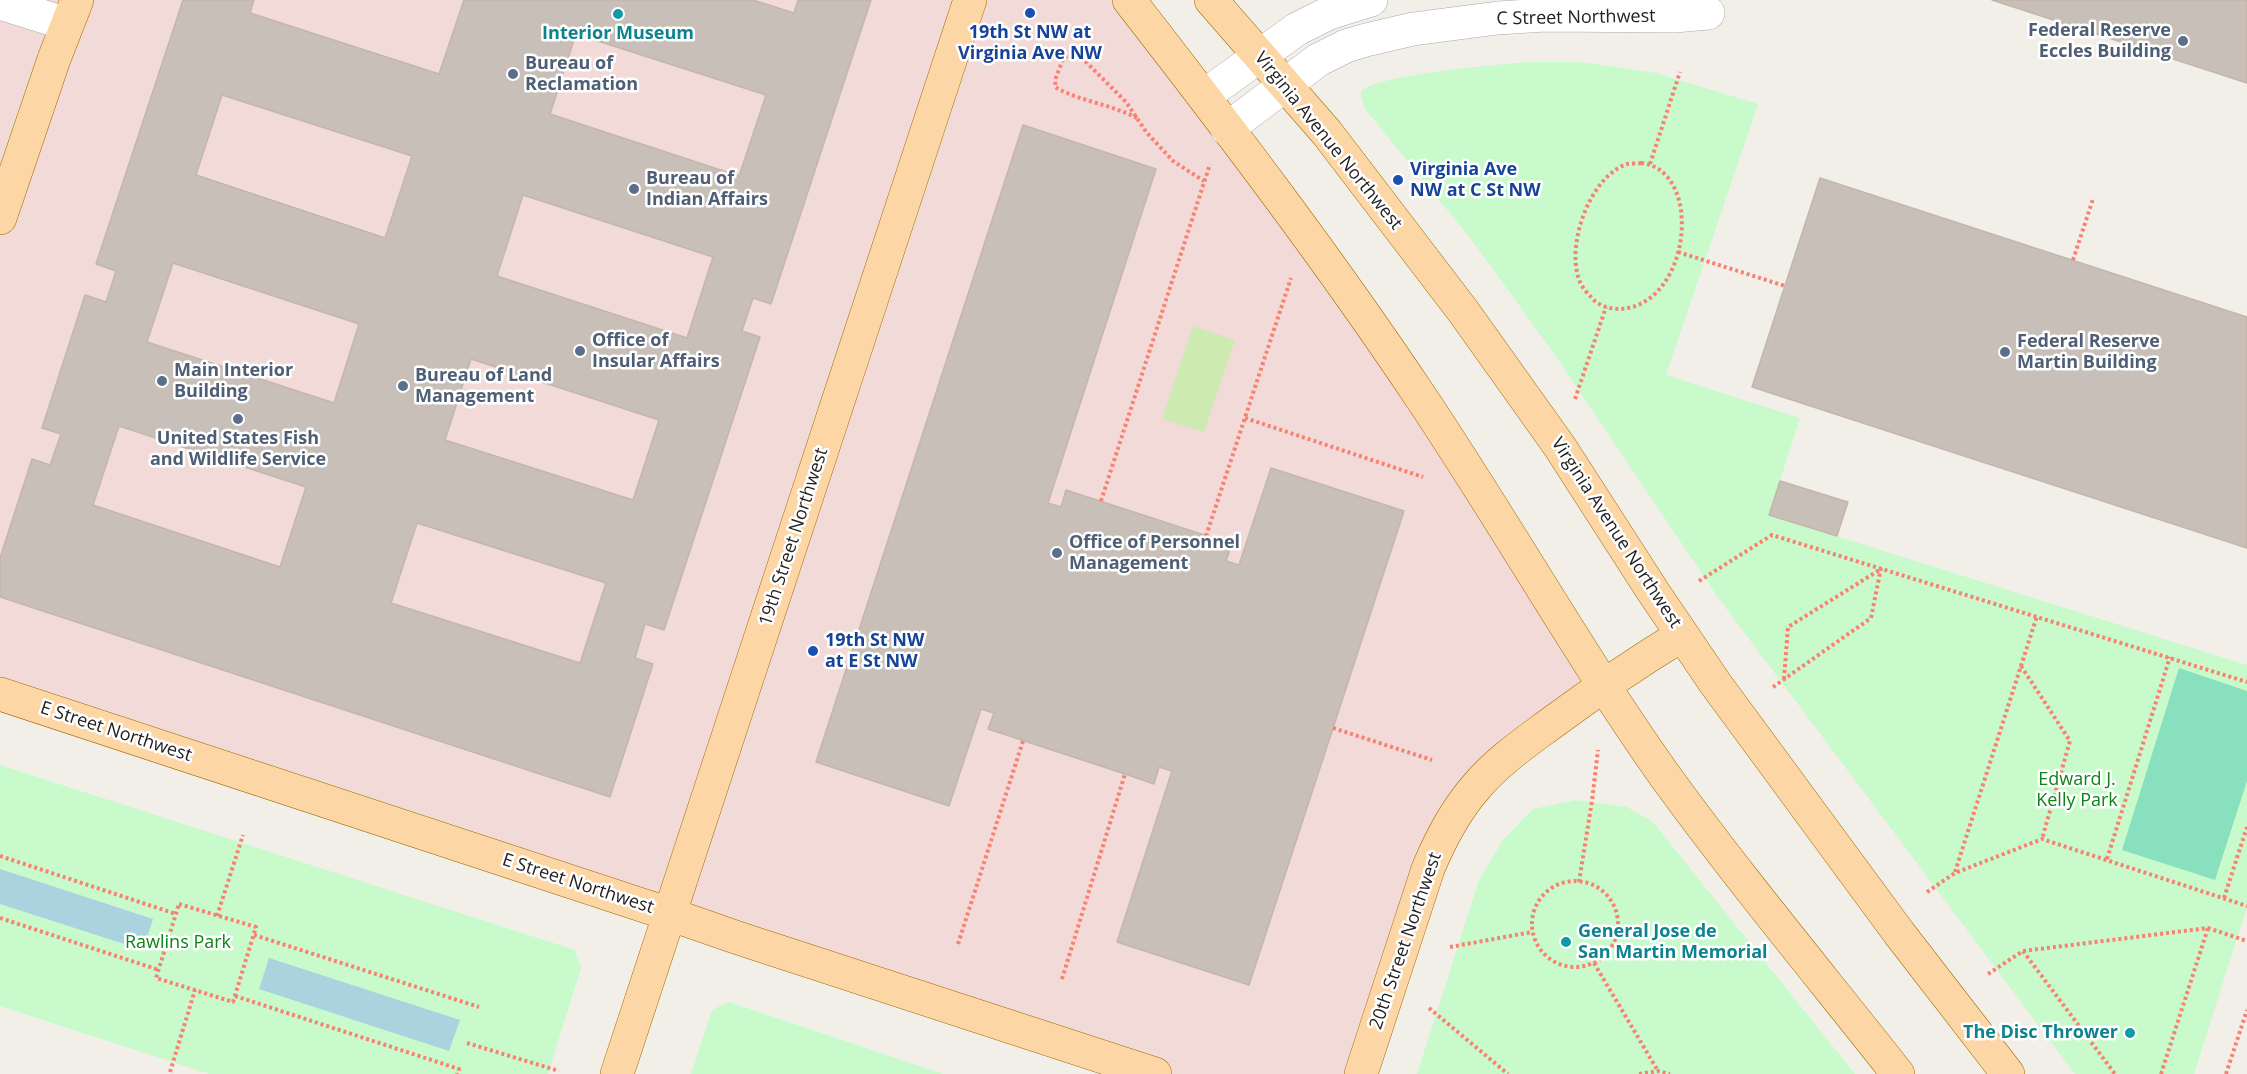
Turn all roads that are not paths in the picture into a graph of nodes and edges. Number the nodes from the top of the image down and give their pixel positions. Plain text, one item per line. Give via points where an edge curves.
1 (970, 0) edge
2 (1129, 0) edge
3 (1211, 0) edge
4 (1371, 0) edge
5 (1681, 0) edge
6 (0, 3) edge
7 (72, 12) edge
8 (1259, 55) junction
9 (1284, 84) junction
10 (1204, 96) junction
11 (1227, 129) junction
12 (0, 218) edge
13 (1682, 634) junction
14 (1604, 685) junction
15 (0, 694) edge
16 (669, 914) junction
17 (617, 1074) edge
18 (1155, 1074) edge
19 (1361, 1074) edge
20 (1898, 1074) edge
21 (2008, 1074) edge

1 - 16 main road, 19th Street Northwest
2 - 10 main road
3 - 8 main road, Virginia Avenue Northwest
4 - 8 street via 1310,22
5 - 9 street, C Street Northwest via 1708,13 1630,17 1544,15 1413,29 1346,46
6 - 7 street
7 - 12 main road
8 - 9 main road, Virginia Avenue Northwest
8 - 10 street
9 - 11 street, C Street Northwest
9 - 13 main road, Virginia Avenue Northwest via 1334,142 1520,389
10 - 11 main road
11 - 14 main road via 1376,330
13 - 14 main road, 20th Street Northwest
13 - 21 main road, Virginia Avenue Northwest via 1899,933
14 - 19 main road, 20th Street Northwest via 1497,764 1475,787 1441,838
14 - 20 main road via 1666,777
15 - 16 main road, E Street Northwest
16 - 17 main road, 19th Street Northwest
16 - 18 main road, E Street Northwest

